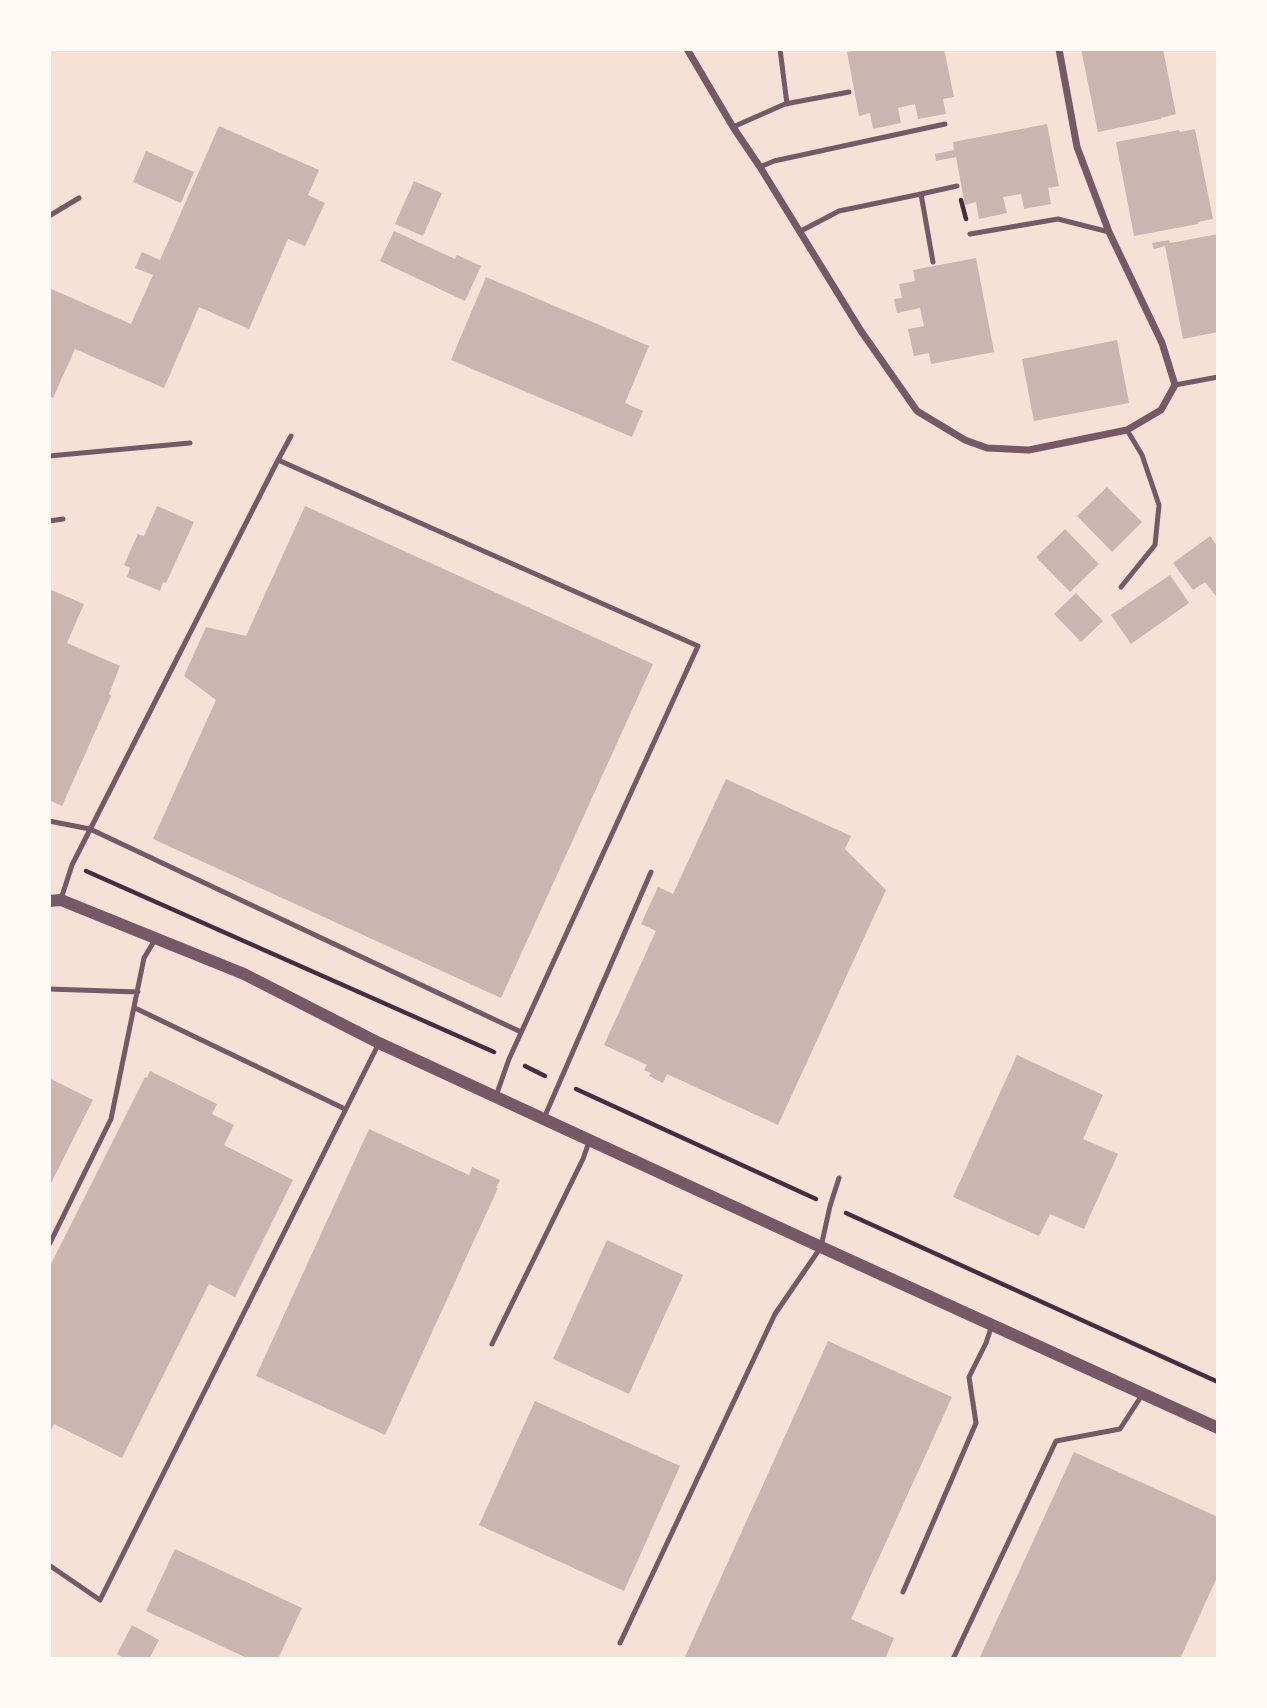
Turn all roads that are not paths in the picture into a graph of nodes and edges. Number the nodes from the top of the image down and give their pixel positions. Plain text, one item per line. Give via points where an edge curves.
1 (687, 49) edge
2 (780, 49) edge
3 (1059, 49) edge
4 (849, 92) dead end
5 (787, 104) junction
6 (945, 124) dead end
7 (733, 127) junction
8 (760, 166) junction
9 (957, 186) dead end
10 (921, 194) junction
11 (79, 198) dead end
12 (49, 216) edge
13 (799, 232) junction
14 (1109, 232) junction
15 (970, 234) dead end
16 (933, 262) dead end
17 (1218, 377) edge
18 (1175, 385) junction
19 (1127, 430) junction
20 (291, 436) dead end
21 (190, 443) dead end
22 (49, 456) edge
23 (278, 460) junction
24 (64, 519) dead end
25 (49, 520) edge
26 (1121, 587) dead end
27 (49, 821) edge
28 (90, 829) junction
29 (651, 872) dead end
30 (55, 900) edge
31 (156, 938) junction
32 (49, 989) edge
33 (138, 992) junction
34 (135, 1008) junction
35 (521, 1032) junction
36 (379, 1043) junction
37 (496, 1096) junction
38 (345, 1109) junction
39 (544, 1118) junction
40 (590, 1139) junction
41 (839, 1178) dead end
42 (49, 1245) edge
43 (821, 1247) junction
44 (992, 1325) junction
45 (492, 1345) dead end
46 (1142, 1394) junction
47 (1218, 1428) edge
48 (49, 1565) edge
49 (903, 1592) dead end
50 (620, 1643) dead end
51 (953, 1659) edge

1 - 7 street
2 - 5 lane
3 - 14 street via 1077,147
4 - 5 lane
5 - 7 lane
6 - 8 lane
7 - 8 street
8 - 13 street
9 - 10 lane
10 - 13 lane via 839,211
10 - 16 lane
11 - 12 lane
13 - 19 street via 898,386 918,411 941,426 988,448 1029,450
14 - 15 lane via 1058,219
14 - 18 street via 1162,343
17 - 18 lane
18 - 19 street via 1161,410
19 - 26 lane via 1142,455 1159,505 1155,545
20 - 23 lane
21 - 22 lane
23 - 28 lane
23 - 35 lane via 698,646
24 - 25 lane
27 - 28 lane
28 - 30 lane
28 - 35 lane
29 - 39 lane
30 - 31 street
31 - 33 lane via 145,958
31 - 36 street via 244,974
32 - 33 lane
33 - 34 lane
34 - 38 lane
34 - 42 lane via 111,1119
35 - 37 lane
36 - 37 street
36 - 38 lane
37 - 39 street
38 - 48 lane via 100,1600
39 - 40 street
40 - 43 street
40 - 45 lane
41 - 43 lane
43 - 44 street
43 - 50 lane via 775,1314
44 - 46 street
44 - 49 lane via 969,1377 976,1423
46 - 47 street
46 - 51 lane via 1120,1429 1056,1441

